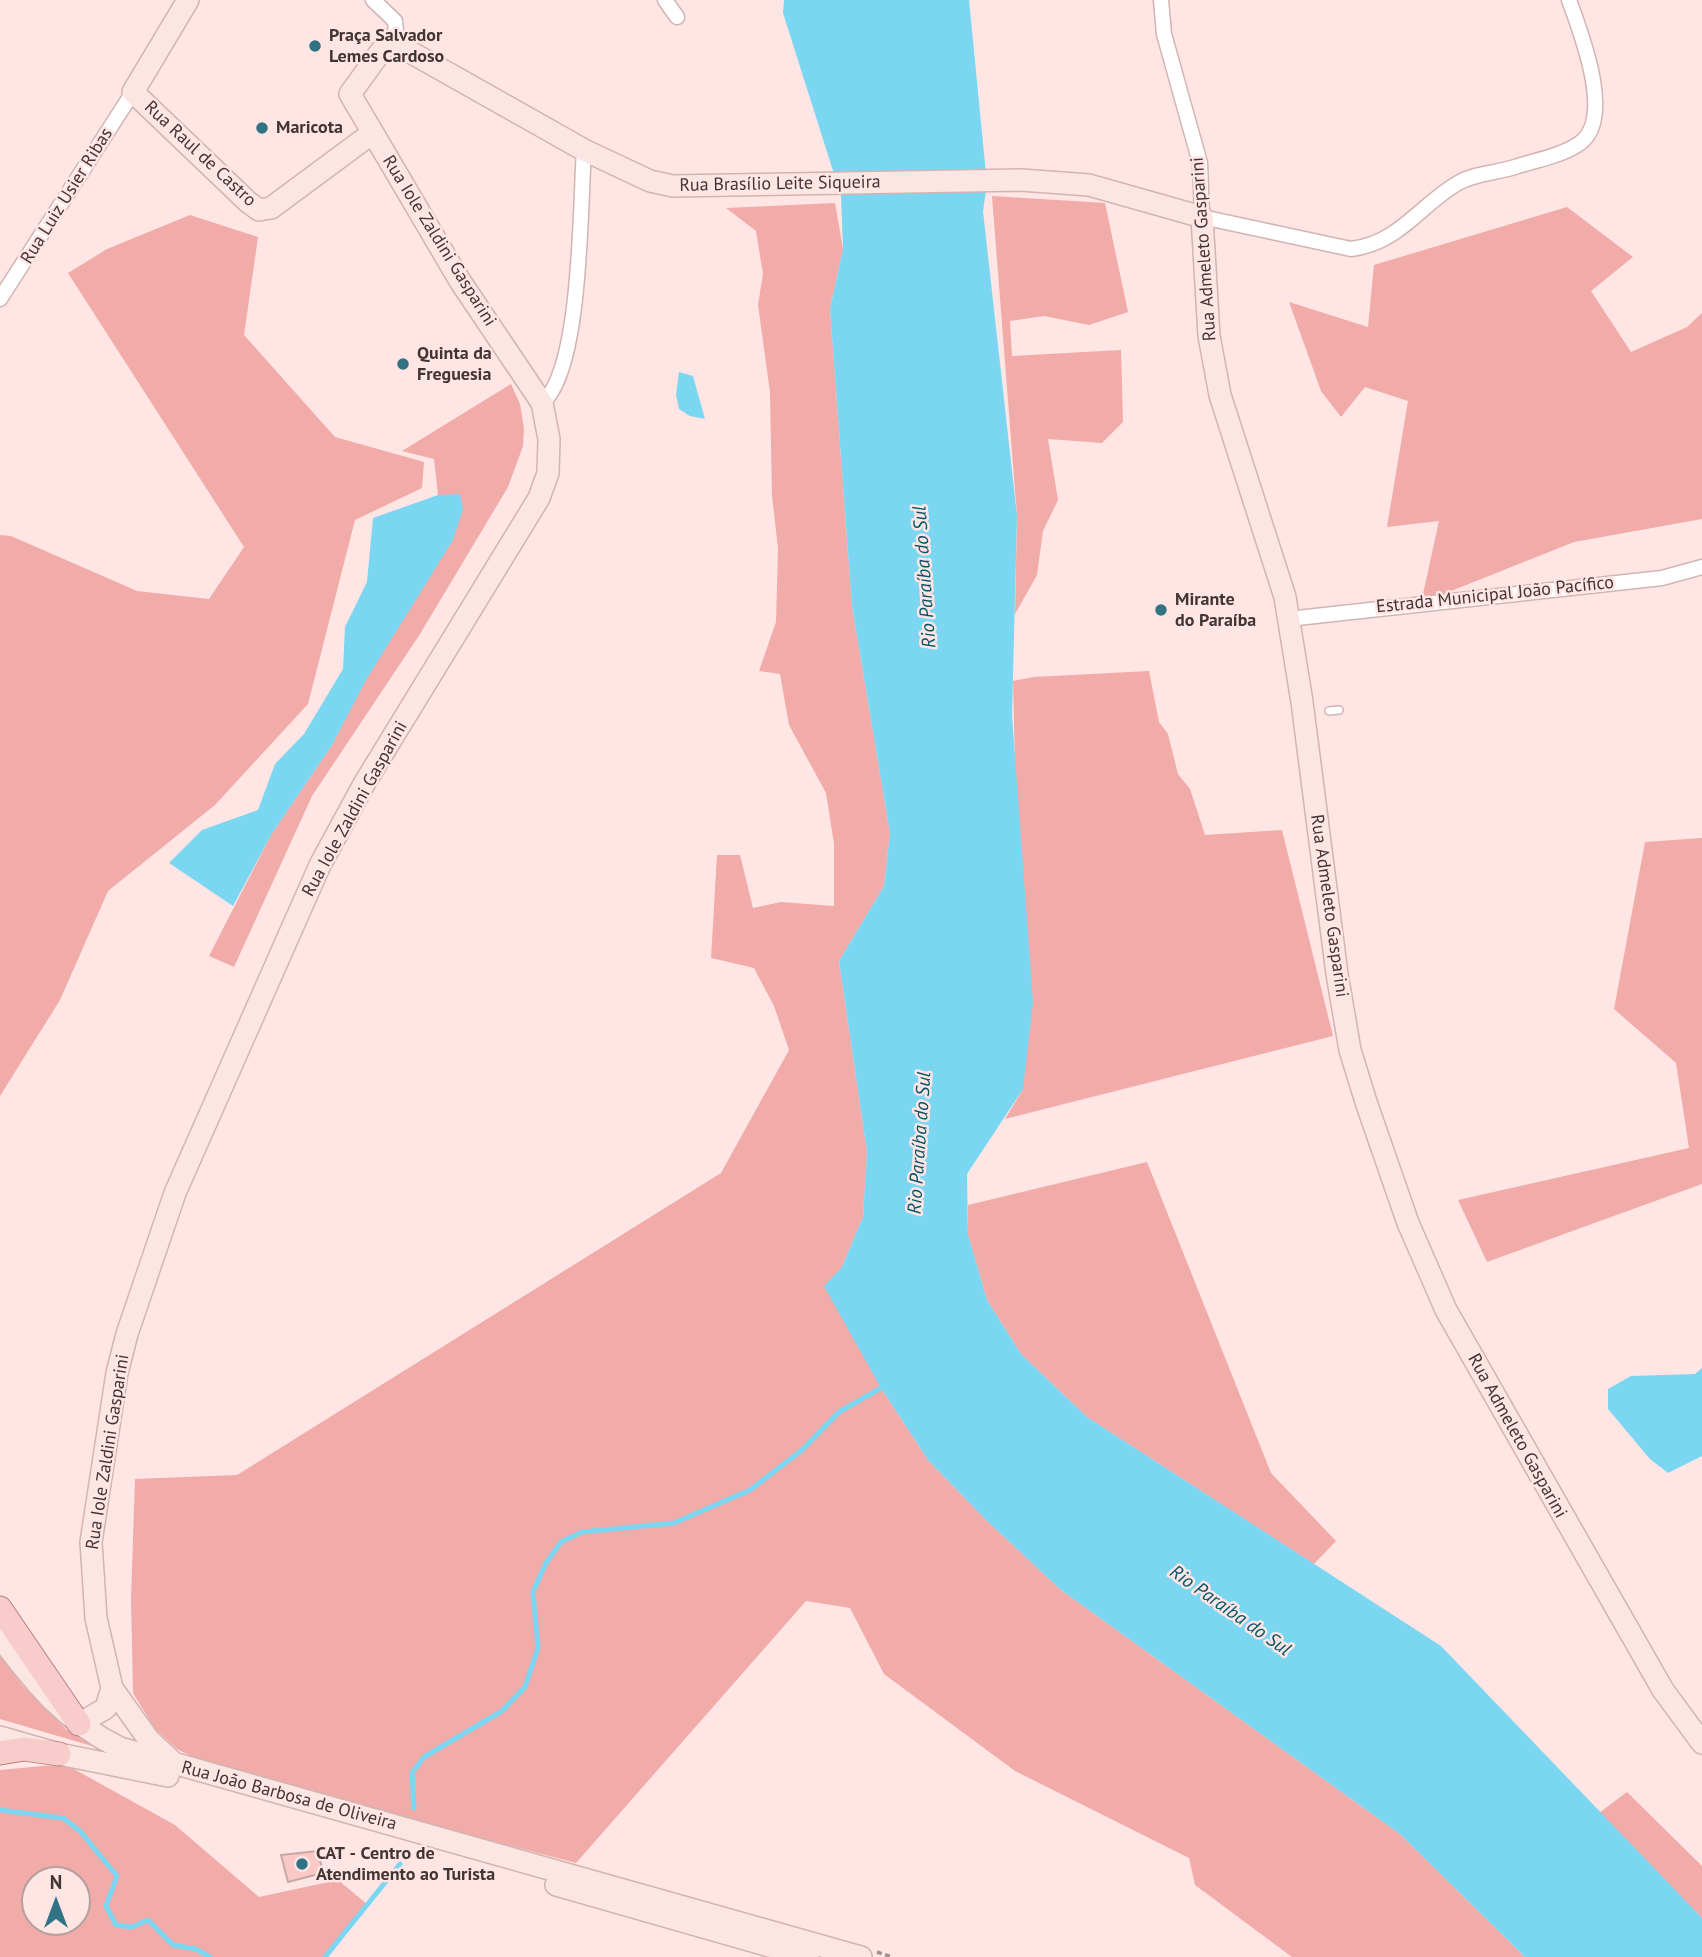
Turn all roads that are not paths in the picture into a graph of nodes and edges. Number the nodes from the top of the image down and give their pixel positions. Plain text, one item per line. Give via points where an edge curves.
1 (188, 0) edge
2 (373, 0) edge
3 (666, 0) edge
4 (1161, 0) edge
5 (1569, 0) edge
6 (677, 17) dead end
7 (389, 40) junction
8 (133, 92) junction
9 (372, 134) junction
10 (584, 150) junction
11 (1202, 217) junction
12 (0, 299) edge
13 (542, 403) junction
14 (1702, 567) edge
15 (1288, 619) junction
16 (1339, 710) dead end
17 (1329, 711) dead end
18 (0, 1608) edge
19 (0, 1637) edge
20 (112, 1688) junction
21 (79, 1724) junction
22 (0, 1737) edge
23 (1702, 1743) edge
24 (0, 1753) edge
25 (59, 1754) junction
26 (176, 1765) junction
27 (869, 1954) edge
28 (808, 1957) edge

1 - 8 main road
2 - 7 street via 395,21 396,30
3 - 6 street
4 - 11 street, Rua Admeleto Gasparini via 1167,46 1200,163
5 - 11 street via 1594,75 1592,121 1582,142 1564,152 1466,178 1394,235 1370,247 1332,247
7 - 9 main road, Rua Iole Zaldini Gasparini via 350,94
7 - 10 main road, Rua Brasílio Leite Siqueira
8 - 9 main road, Rua Raul de Castro via 260,210 271,208
8 - 12 street, Rua Luiz Usier Ribas
9 - 13 main road, Rua Iole Zaldini Gasparini via 460,281
10 - 11 main road, Rua Brasílio Leite Siqueira via 650,181 673,186 1021,180 1090,185
10 - 13 street via 571,330 565,363
11 - 15 main road, Rua Admeleto Gasparini via 1209,336 1220,395 1257,502
13 - 20 main road, Rua Iole Zaldini Gasparini via 549,439 548,473 540,498 364,784 320,865 175,1193 140,1296 117,1373 91,1542 96,1618
14 - 15 street, Estrada Municipal João Pacífico via 1662,578
15 - 23 main road, Rua Admeleto Gasparini via 1350,1050 1408,1223 1446,1310 1546,1490 1662,1690
16 - 17 lane
18 - 21 main road
19 - 21 main road, Rua João Barbosa de Oliveira via 55,1706
20 - 21 main road via 106,1708
20 - 26 main road, Rua Iole Zaldini Gasparini via 149,1740
21 - 26 main road, Rua João Barbosa de Oliveira via 120,1748
22 - 25 main road, Rua João Barbosa de Oliveira
24 - 25 main road via 24,1749
25 - 28 main road, Rua João Barbosa de Oliveira via 200,1783
26 - 27 main road, Rua João Barbosa de Oliveira

